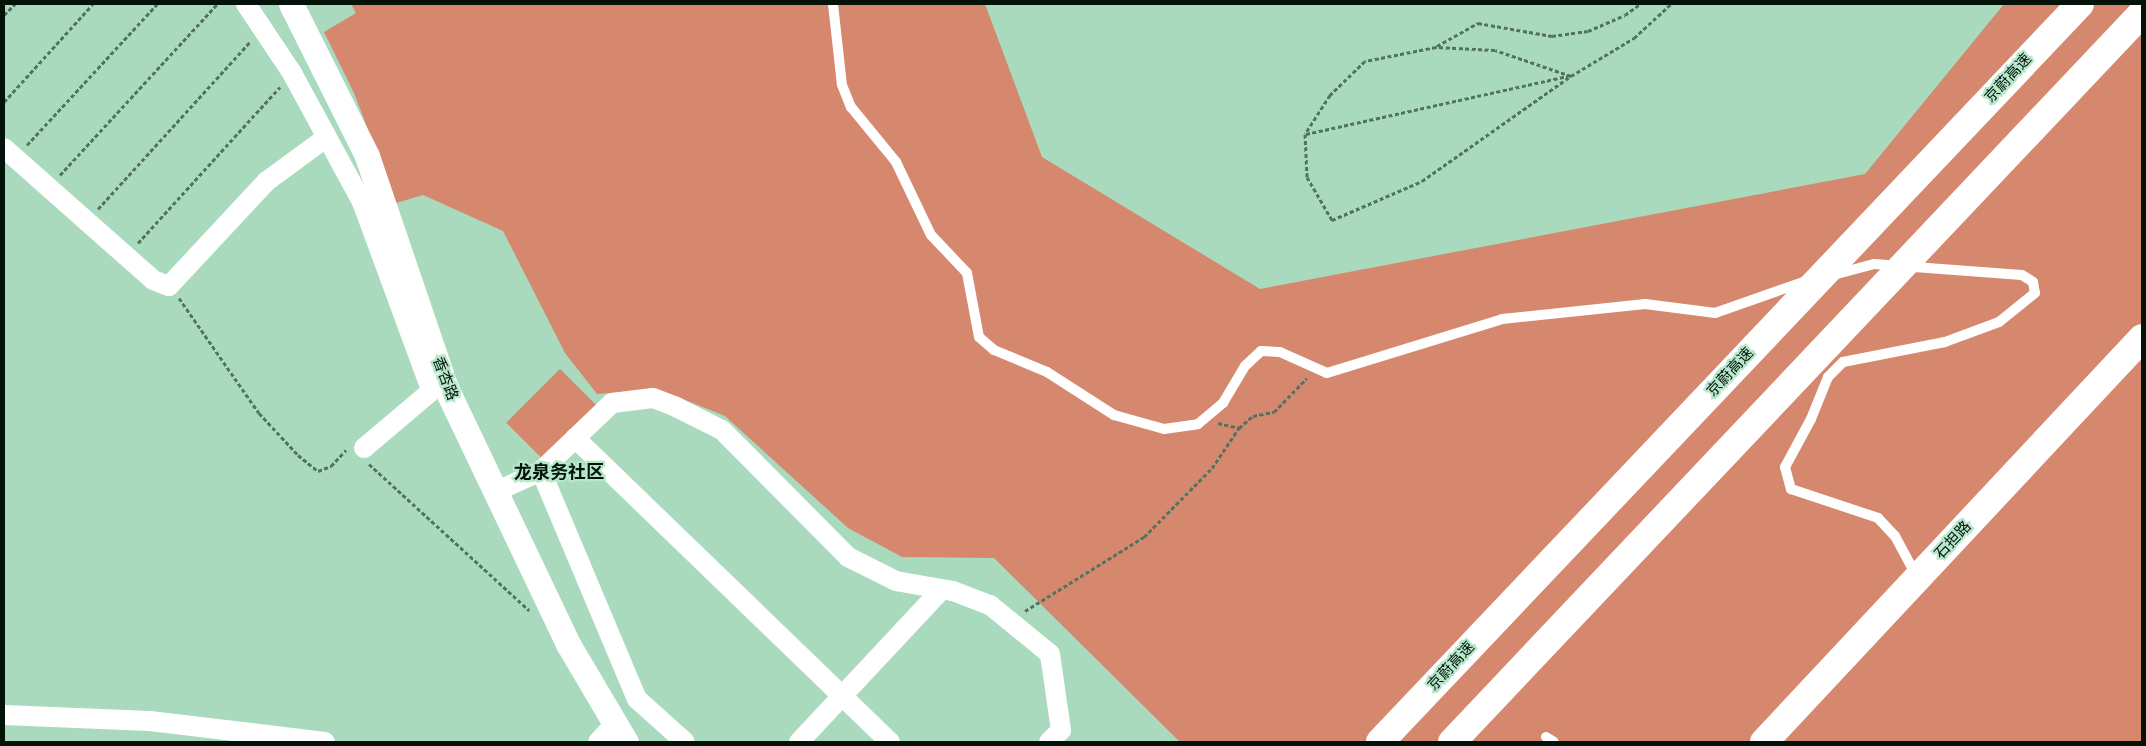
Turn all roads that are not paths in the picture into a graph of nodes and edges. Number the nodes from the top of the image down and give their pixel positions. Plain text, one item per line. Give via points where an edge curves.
1 (246, 4) edge
2 (291, 4) edge
3 (833, 4) edge
4 (2080, 4) edge
5 (2142, 13) edge
6 (327, 137) junction
7 (9, 153) edge
8 (2142, 338) edge
9 (437, 385) junction
10 (575, 438) junction
11 (364, 448) road end
12 (541, 471) junction
13 (495, 492) junction
14 (1918, 578) junction
15 (942, 589) junction
16 (842, 696) junction
17 (4, 715) edge
18 (612, 737) edge
19 (325, 742) edge
20 (685, 742) edge
21 (800, 742) edge
22 (890, 742) edge
23 (1049, 742) edge
24 (1380, 742) edge
25 (1452, 742) edge
26 (1764, 742) edge

1 - 6 street via 292,73
2 - 9 street, 香杏路 via 367,156
3 - 14 lane via 842,85 848,100 896,162 931,235 967,272 980,337 994,350 1047,372 1114,415 1164,429 1207,420 1223,403 1245,366 1261,351 1280,352 1327,373 1502,319 1645,304 1715,313 1775,290 1874,264 2022,275 2033,282 2035,293 1999,322 1945,342 1843,362 1828,377 1812,419 1785,467 1791,489 1878,518 1895,536
4 - 24 main road, 京蔚高速
5 - 25 main road
6 - 7 street via 267,180 169,286 153,280
6 - 9 street via 362,202
8 - 14 main road, 石担路
9 - 11 street
9 - 13 street, 香杏路
10 - 12 street
10 - 15 street via 612,403 653,398 722,430 848,557 896,581
10 - 16 street
12 - 13 street
12 - 20 street via 637,698
13 - 18 street, 香杏路
14 - 26 main road, 石担路
15 - 16 street
15 - 23 street via 990,605 1050,654 1061,730
16 - 21 street
16 - 22 street
17 - 19 street via 150,721

